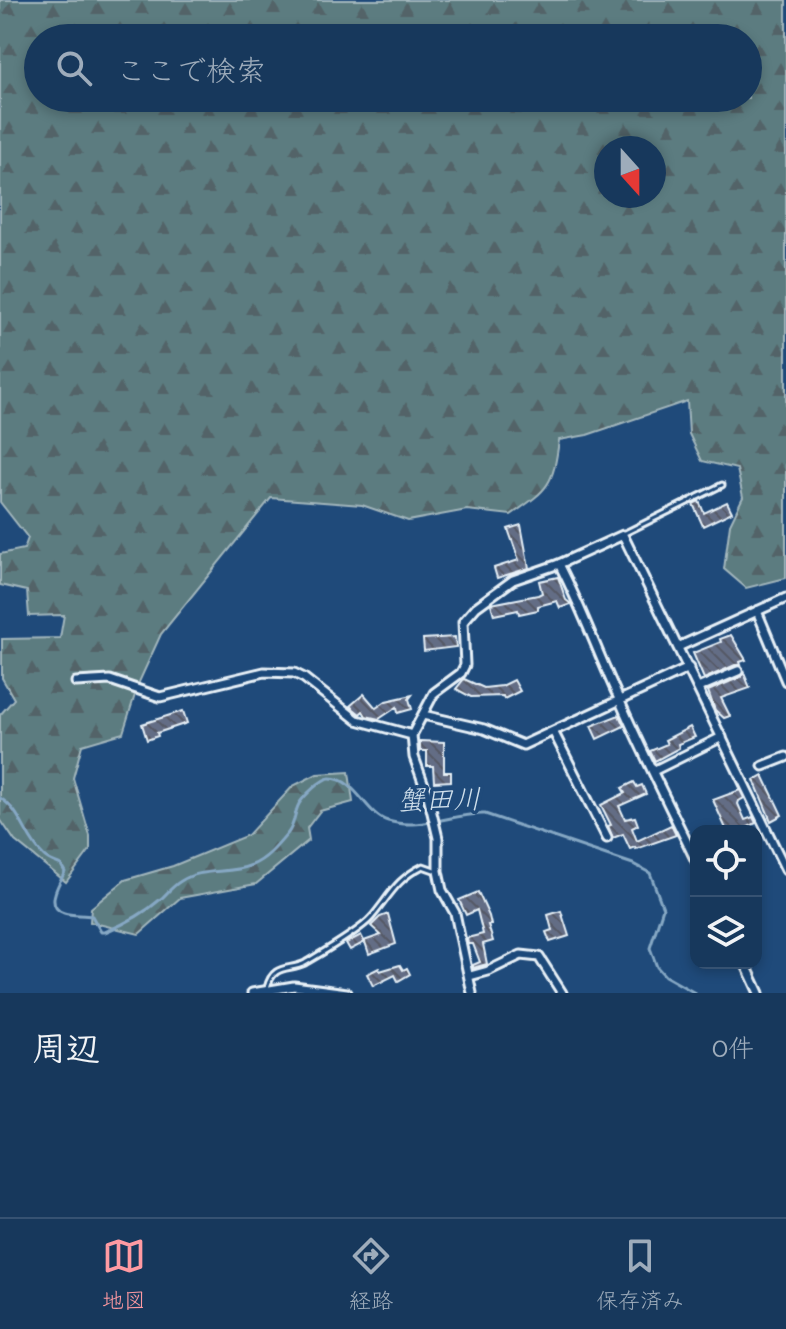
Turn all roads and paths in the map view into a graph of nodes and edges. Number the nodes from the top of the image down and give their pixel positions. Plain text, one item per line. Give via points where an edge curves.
1 (722, 485) dead end
2 (623, 535) junction
3 (559, 564) junction
4 (786, 598) edge
5 (757, 611) junction
6 (678, 647) junction
7 (689, 668) junction
8 (738, 671) dead end
9 (786, 681) edge
10 (76, 682) dead end
11 (698, 688) junction
12 (620, 702) junction
13 (423, 715) junction
14 (554, 733) junction
15 (412, 735) junction
16 (722, 737) junction
17 (786, 757) edge
18 (763, 766) dead end
19 (653, 771) junction
20 (607, 838) dead end
21 (690, 848) edge
22 (786, 870) edge
23 (438, 871) junction
24 (748, 969) edge
25 (470, 976) junction
26 (266, 992) edge
27 (252, 993) edge
28 (347, 993) edge
29 (472, 993) edge
30 (562, 993) edge
31 (759, 993) edge

1 - 2 lane
2 - 3 street
2 - 6 street
3 - 12 street
3 - 13 street via 513,580 476,607 463,622 465,665 434,693
4 - 5 street
5 - 6 street
5 - 9 street
6 - 7 street
7 - 11 street
7 - 12 street
8 - 11 street
10 - 15 street via 110,680 160,697 264,672 294,673 357,720
11 - 16 street
12 - 14 street
12 - 19 street
13 - 14 street via 484,729 523,745
13 - 15 street
14 - 20 street
15 - 23 street via 438,838
16 - 19 street
16 - 22 street
17 - 18 street
19 - 21 street
23 - 25 street via 455,913
23 - 26 lane via 423,866 399,880 369,921 301,965 282,967
24 - 31 street
25 - 29 street
25 - 30 street via 521,955 539,957
26 - 27 street
26 - 28 street via 294,986

